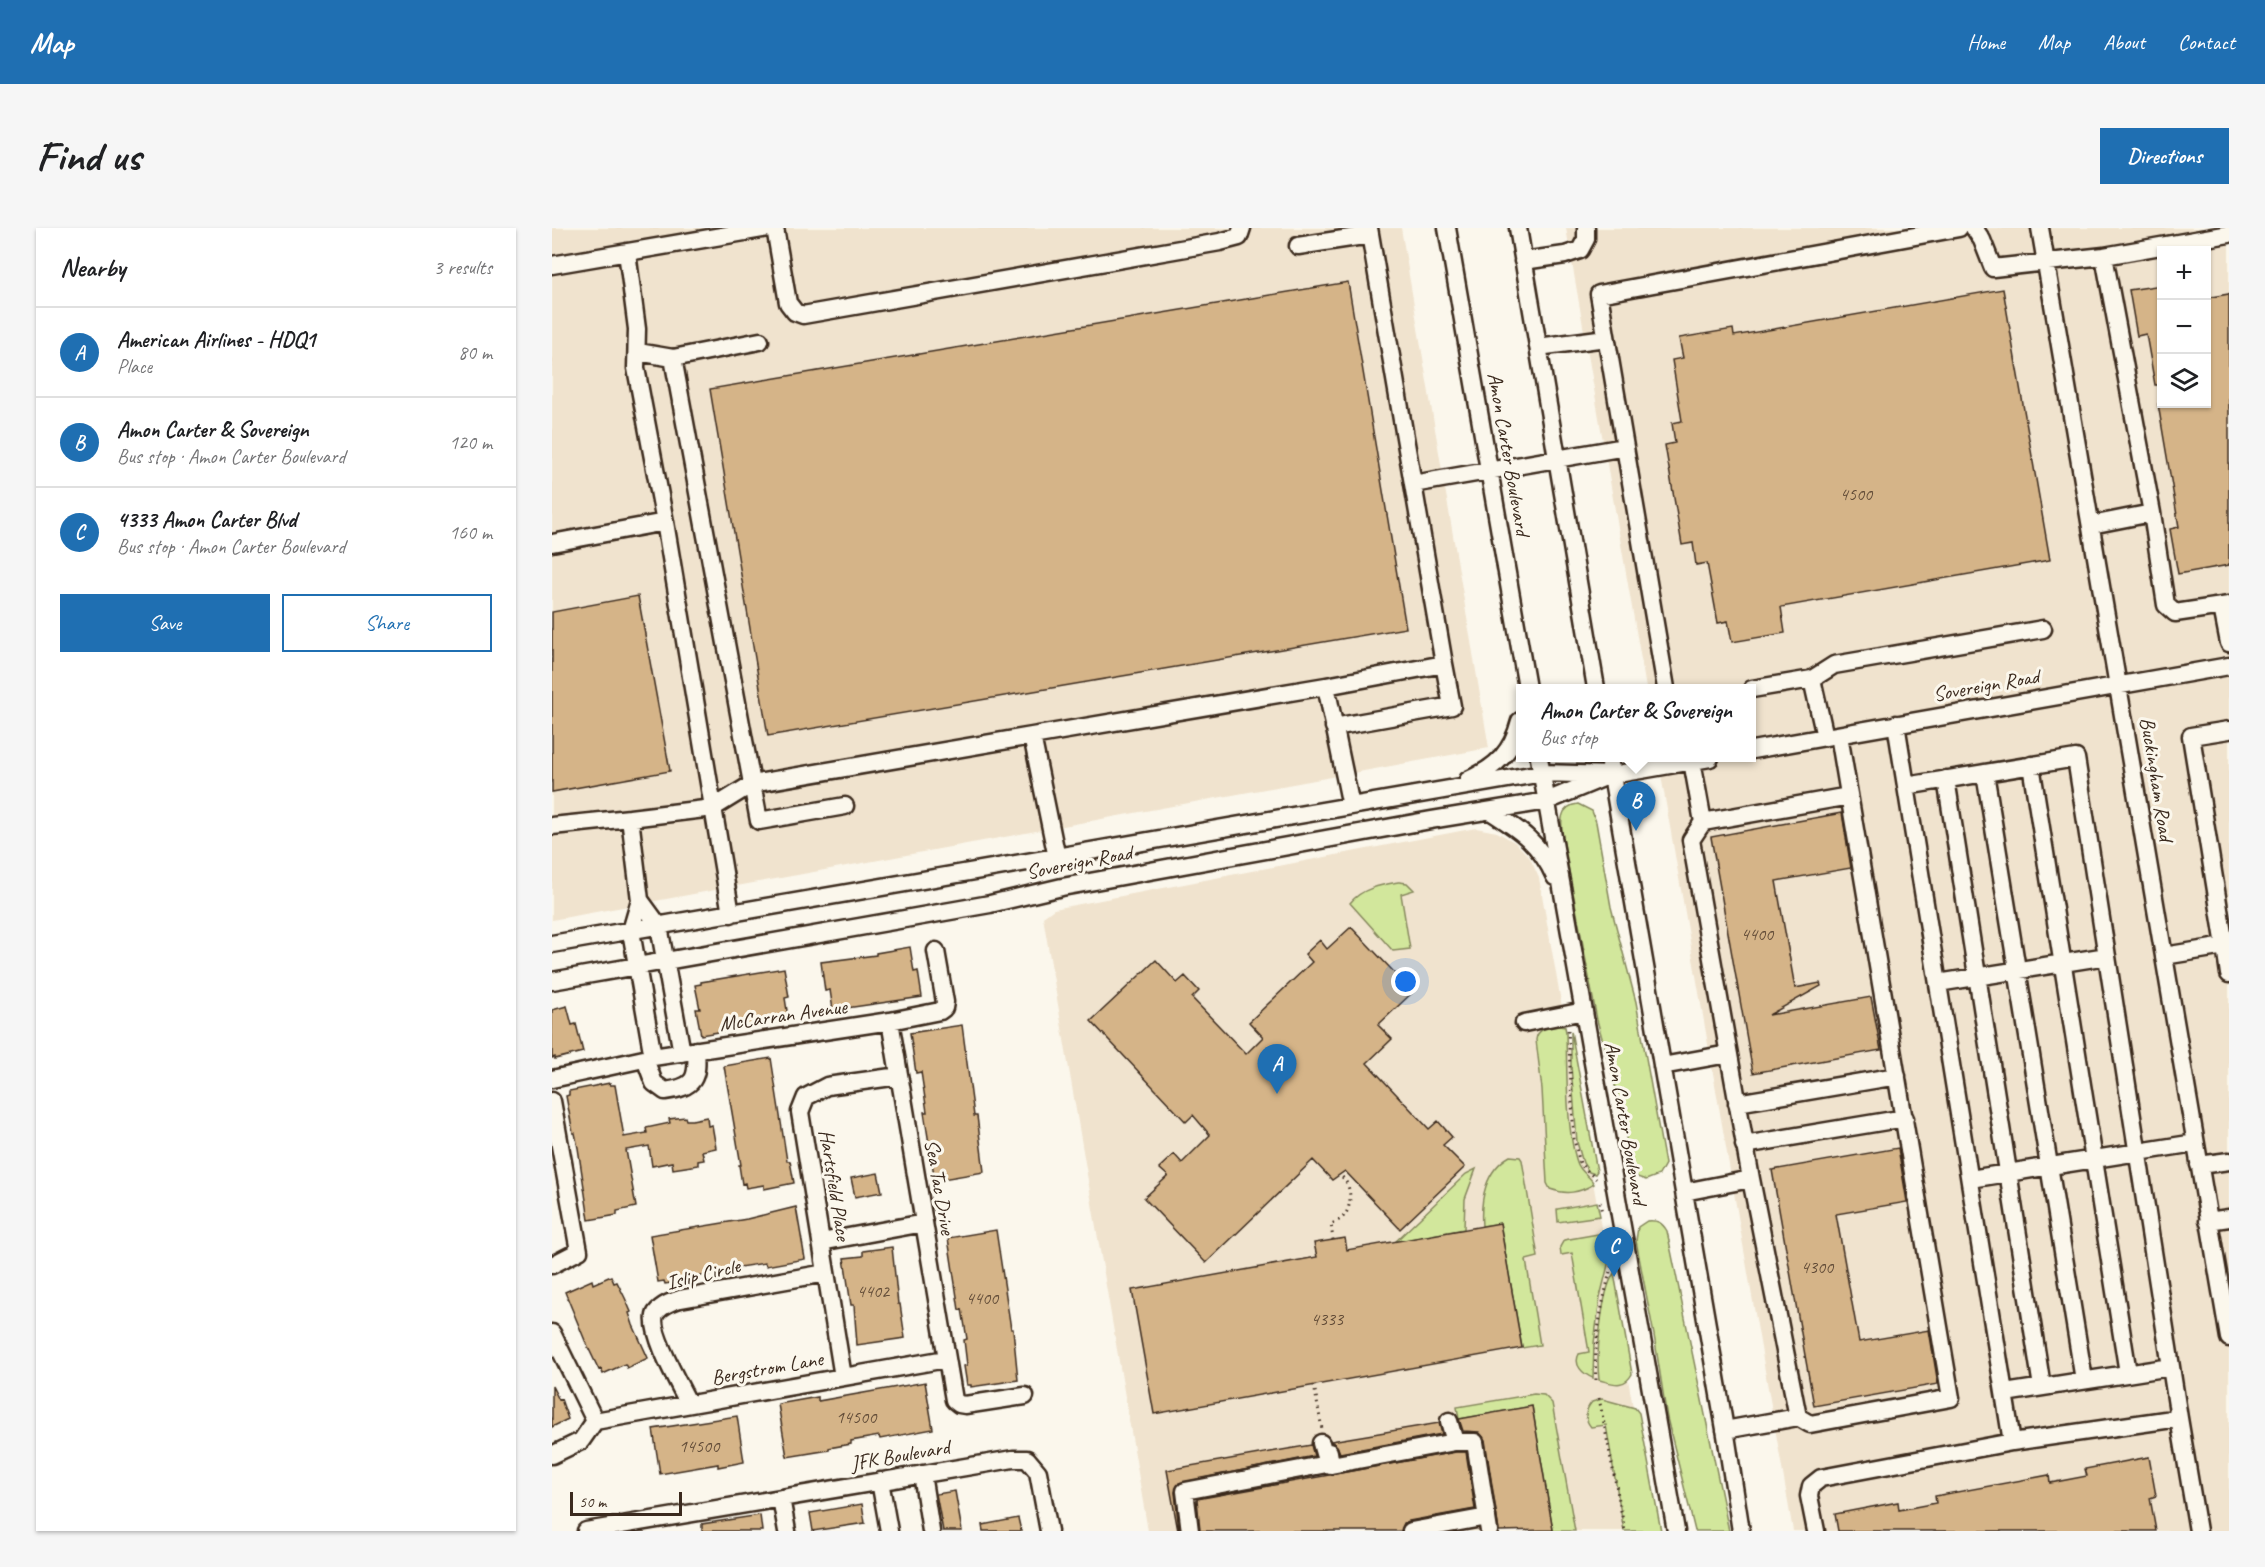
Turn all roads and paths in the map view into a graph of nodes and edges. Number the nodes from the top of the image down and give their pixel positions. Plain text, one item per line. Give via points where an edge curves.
1 (768, 228) edge
2 (775, 228) edge
3 (1242, 228) edge
4 (1447, 228) edge
5 (1518, 228) edge
6 (1586, 228) edge
7 (1959, 228) edge
8 (1974, 228) edge
9 (2040, 228) edge
10 (1369, 232) edge
11 (2229, 234) edge
12 (1298, 246) dead end
13 (627, 252) junction
14 (2104, 256) junction
15 (1523, 261) junction
16 (2046, 262) junction
17 (552, 265) edge
18 (1606, 338) junction
19 (760, 341) dead end
20 (1538, 347) junction
21 (638, 352) junction
22 (673, 358) junction
23 (1625, 447) junction
24 (1556, 459) junction
25 (1489, 471) junction
26 (1413, 484) junction
27 (2152, 513) junction
28 (665, 522) junction
29 (2091, 525) junction
30 (552, 543) edge
31 (2226, 606) edge
32 (2043, 628) dead end
33 (2229, 644) edge
34 (1444, 664) junction
35 (2229, 666) edge
36 (1812, 679) junction
37 (1526, 684) edge
38 (1595, 684) edge
39 (1665, 684) edge
40 (2119, 685) junction
41 (1326, 686) junction
42 (1756, 688) edge
43 (1896, 724) junction
44 (1334, 727) junction
45 (2229, 730) edge
46 (1032, 736) junction
47 (1832, 736) junction
48 (1516, 737) edge
49 (1756, 749) edge
50 (1610, 762) edge
51 (1681, 762) edge
52 (1692, 762) edge
53 (1541, 765) edge
54 (2031, 765) junction
55 (1985, 773) junction
56 (1612, 775) junction
57 (1946, 779) junction
58 (752, 784) junction
59 (1906, 786) junction
60 (1412, 795) junction
61 (1849, 796) junction
62 (1547, 801) junction
63 (845, 806) dead end
64 (1351, 806) junction
65 (713, 808) junction
66 (1490, 812) junction
67 (630, 818) junction
68 (1703, 822) junction
69 (552, 826) edge
70 (1057, 858) junction
71 (1564, 894) junction
72 (640, 900) junction
73 (731, 914) junction
74 (659, 926) junction
75 (631, 931) junction
76 (552, 944) edge
77 (2227, 945) edge
78 (936, 951) dead end
79 (2107, 956) junction
80 (2164, 956) junction
81 (665, 961) junction
82 (2063, 963) junction
83 (637, 966) junction
84 (2018, 970) junction
85 (2229, 974) edge
86 (1978, 977) junction
87 (552, 981) edge
88 (1938, 983) junction
89 (1584, 1011) junction
90 (890, 1022) junction
91 (1524, 1023) dead end
92 (1568, 1029) dead end
93 (689, 1051) junction
94 (1728, 1054) junction
95 (649, 1058) junction
96 (1662, 1066) junction
97 (899, 1076) junction
98 (1898, 1076) junction
99 (552, 1079) edge
100 (552, 1101) edge
101 (1737, 1103) junction
102 (1905, 1118) junction
103 (2195, 1143) junction
104 (1744, 1145) junction
105 (2138, 1152) junction
106 (2095, 1159) junction
107 (2229, 1161) edge
108 (2199, 1165) junction
109 (2050, 1166) junction
110 (2009, 1173) junction
111 (1339, 1175) dead end
112 (1596, 1179) dead end
113 (1751, 1179) junction
114 (1970, 1179) junction
115 (1684, 1192) junction
116 (1600, 1202) dead end
117 (1602, 1213) dead end
118 (2229, 1218) edge
119 (2208, 1221) junction
120 (924, 1223) junction
121 (1333, 1239) dead end
122 (821, 1242) junction
123 (1612, 1255) dead end
124 (552, 1265) edge
125 (826, 1273) junction
126 (552, 1332) edge
127 (2229, 1338) edge
128 (946, 1359) junction
129 (2171, 1366) junction
130 (2128, 1373) junction
131 (843, 1377) junction
132 (1596, 1380) dead end
133 (2084, 1380) junction
134 (1314, 1385) dead end
135 (2042, 1387) junction
136 (2005, 1393) junction
137 (1025, 1396) dead end
138 (1599, 1398) dead end
139 (688, 1404) junction
140 (1798, 1418) junction
141 (2179, 1418) junction
142 (595, 1421) junction
143 (1449, 1421) dead end
144 (1725, 1430) junction
145 (1324, 1439) junction
146 (1455, 1442) junction
147 (2013, 1442) junction
148 (552, 1455) edge
149 (922, 1474) junction
150 (880, 1481) junction
151 (781, 1498) junction
152 (1488, 1524) edge
153 (586, 1531) edge
154 (787, 1531) edge
155 (889, 1531) edge
156 (932, 1531) edge
157 (1049, 1531) edge
158 (1190, 1531) edge
159 (1411, 1531) edge
160 (1625, 1531) edge
161 (1676, 1531) edge
162 (1741, 1531) edge
163 (1816, 1531) edge
164 (2198, 1531) edge

1 - 13 street
2 - 3 street via 788,303 803,315 1220,242 1239,237
4 - 25 street, Amon Carter Boulevard
5 - 15 street
6 - 15 street via 1580,250
7 - 18 street via 1599,294
8 - 16 street via 1993,268
9 - 16 street, Buckingham Road
10 - 12 street
10 - 26 street
11 - 14 street
13 - 17 street
13 - 21 street
14 - 16 street
14 - 27 street
15 - 20 street
16 - 29 street, Buckingham Road
18 - 20 street
18 - 23 street
19 - 22 street
20 - 24 street
21 - 22 street
21 - 28 street via 636,368
22 - 58 street
23 - 24 street
23 - 39 street
24 - 25 street
24 - 38 street
25 - 26 street
25 - 37 street, Amon Carter Boulevard
26 - 34 street
27 - 29 street
27 - 31 street via 2166,605 2175,613
28 - 30 street
28 - 65 street
29 - 40 street, Buckingham Road
31 - 33 street
32 - 36 street via 1834,665
34 - 41 street
34 - 44 street via 1452,706
35 - 40 street, Sovereign Road
36 - 42 street
36 - 47 street
40 - 43 street, Sovereign Road
40 - 80 street, Buckingham Road
41 - 44 street
41 - 46 street
43 - 47 street, Sovereign Road
43 - 59 street
44 - 64 street
45 - 77 street via 2191,736
46 - 58 street
46 - 70 street
47 - 49 street, Sovereign Road
47 - 61 street
48 - 60 street via 1505,755 1487,772 1465,782
50 - 56 street
51 - 56 street, Sovereign Road
52 - 68 street
53 - 56 street, Sovereign Road
53 - 60 street, Sovereign Road
53 - 62 street, Amon Carter Boulevard
54 - 55 street
54 - 79 street via 2076,758
54 - 82 street
55 - 57 street
55 - 84 street
56 - 62 street, Sovereign Road
56 - 96 street
57 - 59 street
57 - 86 street
58 - 63 street via 759,821
58 - 65 street
59 - 88 street
60 - 64 street, Sovereign Road
61 - 68 street
61 - 98 street
62 - 66 street, Sovereign Road
62 - 71 street, Amon Carter Boulevard
64 - 70 street, Sovereign Road
65 - 67 street
65 - 73 street
66 - 71 street via 1534,842
66 - 81 street, Sovereign Road via 1062,886 990,904
67 - 69 street
67 - 72 street
68 - 94 street via 1691,840
70 - 73 street, Sovereign Road
71 - 89 street, Amon Carter Boulevard
72 - 74 street
72 - 75 street
73 - 74 street, Sovereign Road
74 - 75 street, Sovereign Road
74 - 81 street
75 - 76 street, Sovereign Road
75 - 83 street
77 - 80 street
77 - 85 street
78 - 90 street, McCarran Avenue via 944,1008
79 - 82 street
79 - 105 street
80 - 103 street, Buckingham Road
81 - 83 street, Sovereign Road
81 - 93 street
82 - 84 street
82 - 106 street
83 - 87 street, Sovereign Road
83 - 95 street
84 - 86 street
84 - 109 street
86 - 88 street
86 - 110 street
88 - 114 street
89 - 91 street
89 - 161 street, Amon Carter Boulevard
90 - 93 street, McCarran Avenue
90 - 97 street, Sea Tac Drive
92 - 112 path via 1578,1156 1585,1171
93 - 95 street, McCarran Avenue
93 - 95 street via 698,1069 694,1080 683,1089 665,1091 654,1083
94 - 96 street
94 - 101 street
95 - 99 street, McCarran Avenue
96 - 115 street
97 - 120 street, Sea Tac Drive
97 - 122 street, Hartsfield Place via 827,1086 806,1097 802,1104 800,1112
98 - 101 street
98 - 102 street
100 - 124 street via 579,1251
101 - 104 street
102 - 104 street
102 - 140 street via 1951,1398 1810,1424
103 - 105 street
103 - 108 street, Buckingham Road
104 - 113 street
105 - 106 street
105 - 129 street
106 - 109 street
106 - 130 street
107 - 108 street
108 - 119 street, Buckingham Road
109 - 110 street
109 - 133 street
110 - 114 street
110 - 135 street
111 - 121 path via 1347,1184 1350,1203 1344,1216 1331,1224
113 - 115 street
113 - 140 street
114 - 136 street
115 - 144 street
116 - 117 path
118 - 119 street
119 - 127 street, Buckingham Road
120 - 122 street
120 - 128 street, Sea Tac Drive
122 - 125 street, Hartsfield Place
123 - 132 path via 1595,1352
125 - 131 street, Hartsfield Place
125 - 139 street, Islip Circle via 759,1283 663,1306 655,1315 654,1324
126 - 142 street
128 - 131 street, Bergstrom Lane
128 - 137 street, Sea Tac Drive via 954,1400 959,1404
129 - 130 street
129 - 141 street
130 - 133 street
131 - 139 street, Bergstrom Lane
133 - 135 street
134 - 145 path
135 - 136 street
136 - 147 street
138 - 160 path
139 - 142 street, Bergstrom Lane
140 - 144 street
141 - 147 street
141 - 164 street
142 - 148 street via 581,1441
143 - 146 street
144 - 162 street
145 - 146 street via 1331,1465
145 - 158 street via 1327,1464 1185,1491
146 - 152 street via 1475,1442
147 - 163 street via 1821,1478 1810,1486 1809,1496
149 - 150 street, JFK Boulevard
149 - 156 street
149 - 157 street, JFK Boulevard via 1027,1459 1038,1472
150 - 151 street, JFK Boulevard
150 - 155 street
151 - 153 street, JFK Boulevard
151 - 154 street
152 - 159 street

